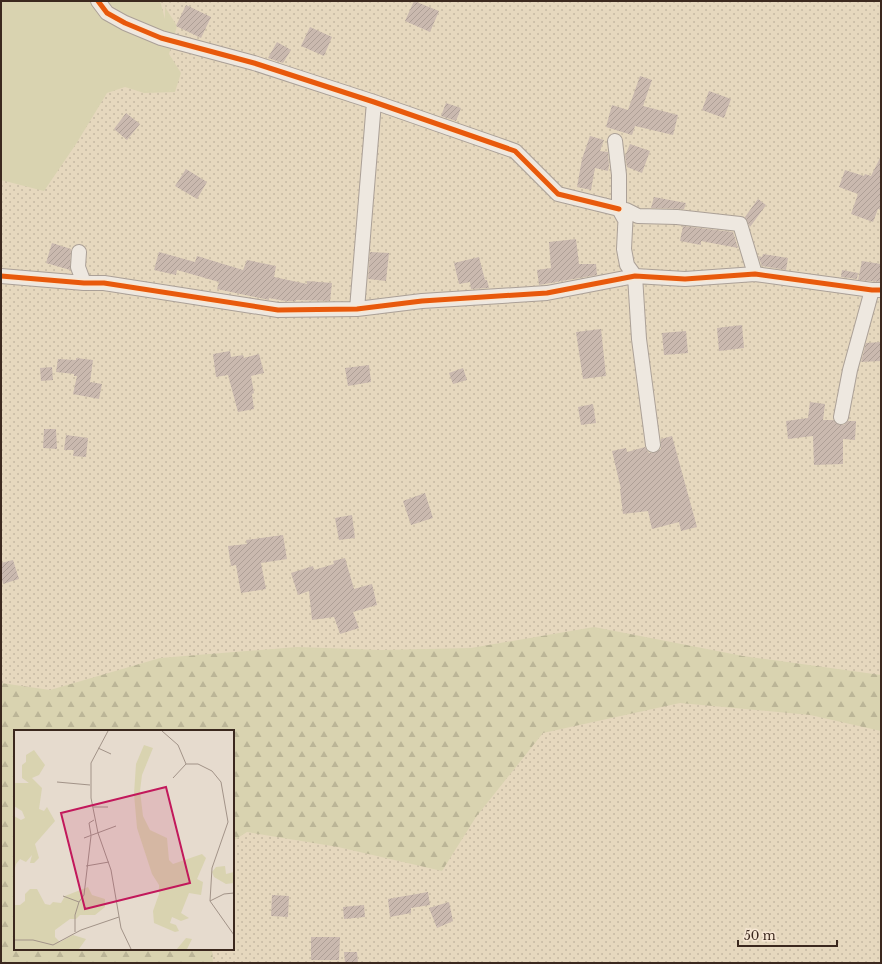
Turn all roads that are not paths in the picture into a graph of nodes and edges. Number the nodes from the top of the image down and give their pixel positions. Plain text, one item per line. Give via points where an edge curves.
1 (98, 1) edge
2 (374, 102) junction
3 (615, 141) dead end
4 (622, 209) junction
5 (80, 252) dead end
6 (755, 274) junction
7 (1, 276) edge
8 (635, 276) junction
9 (84, 283) junction
10 (876, 290) edge
11 (357, 309) junction
12 (841, 417) dead end
13 (653, 445) dead end

1 - 2 street via 113,16 161,38 254,63
2 - 4 street via 515,151 558,194
2 - 11 street
3 - 4 street
4 - 6 street via 638,216 740,224
4 - 8 street via 624,249 628,265
5 - 9 street via 78,268
6 - 8 street via 685,279
6 - 10 street
7 - 9 street
8 - 11 street via 546,293 422,301
8 - 13 street via 639,339
9 - 11 street via 104,283 278,310
10 - 12 street via 850,370

